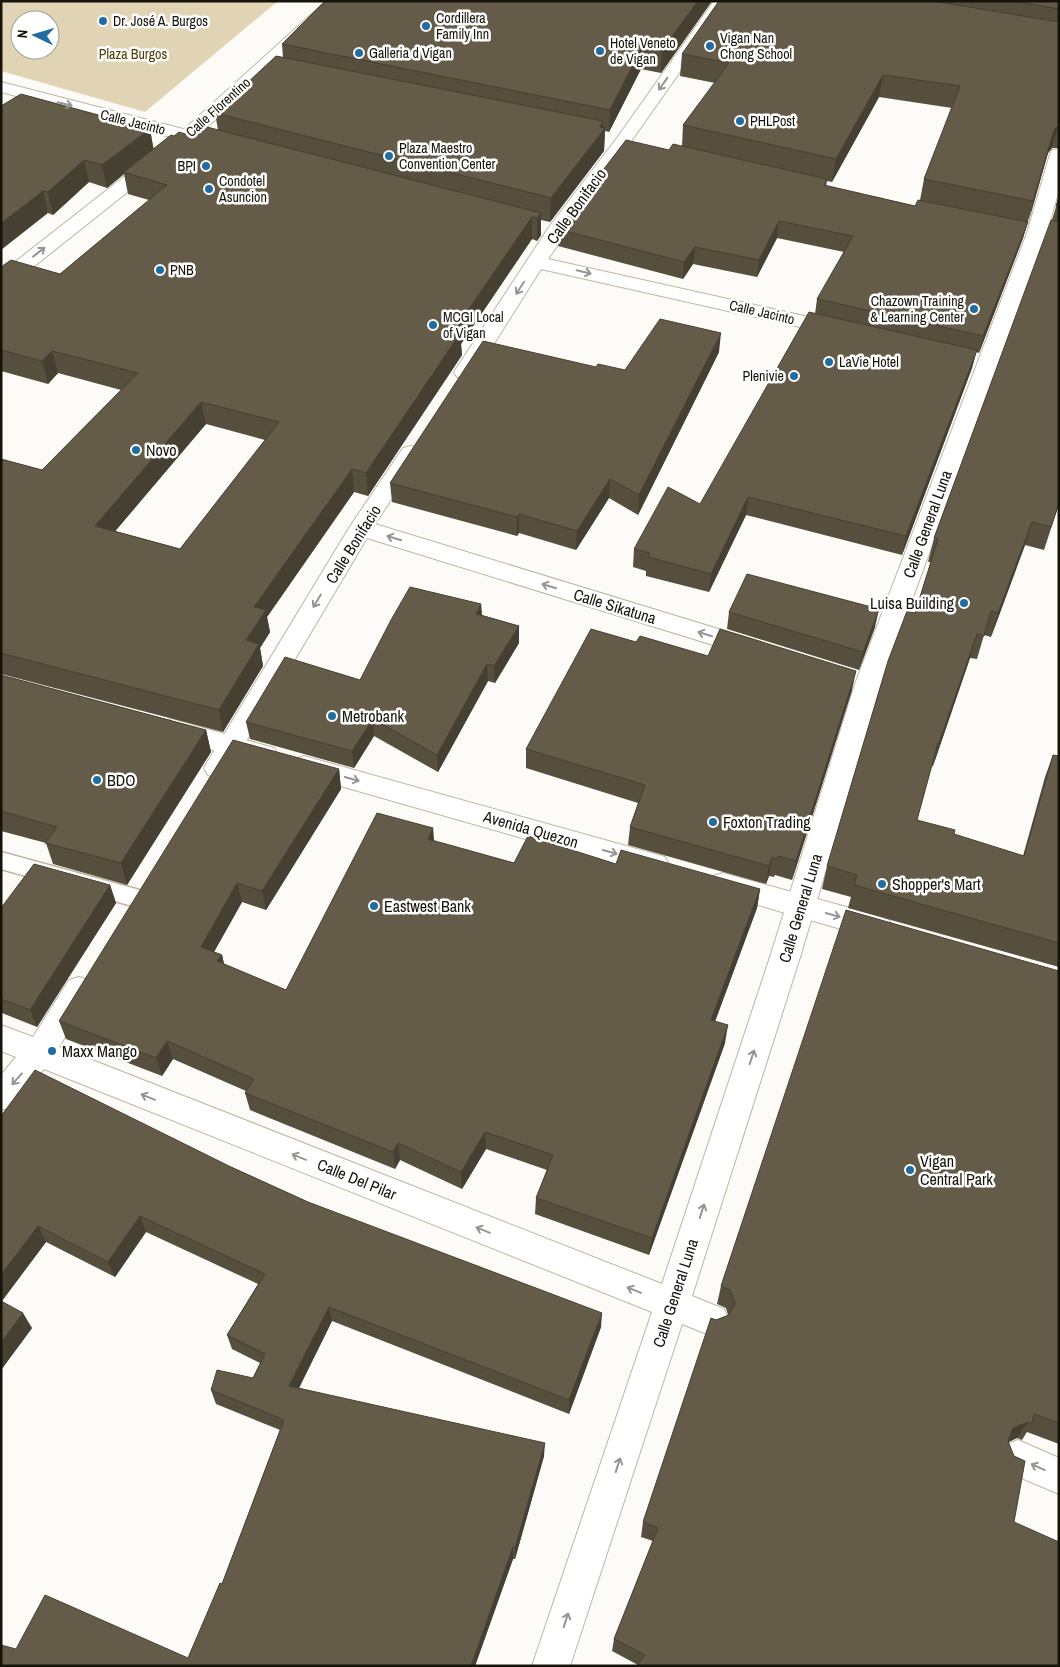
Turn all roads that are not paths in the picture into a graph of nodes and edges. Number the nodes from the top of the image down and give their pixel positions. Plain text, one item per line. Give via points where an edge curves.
1 (336, 1) edge
2 (722, 1) edge
3 (261, 69) junction
4 (281, 73) edge
5 (1, 87) edge
6 (186, 136) junction
7 (224, 146) edge
8 (1059, 154) edge
9 (537, 262) junction
10 (1, 283) edge
11 (855, 333) edge
12 (453, 390) edge
13 (420, 439) edge
14 (361, 528) junction
15 (774, 655) edge
16 (152, 724) edge
17 (230, 745) junction
18 (207, 784) edge
19 (1, 860) edge
20 (136, 898) edge
21 (801, 906) junction
22 (900, 935) edge
23 (90, 971) edge
24 (1, 1038) edge
25 (39, 1053) junction
26 (1, 1097) edge
27 (672, 1304) junction
28 (712, 1320) edge
29 (1018, 1458) edge
30 (1059, 1476) edge
31 (551, 1666) edge

1 - 3 street, Calle Florentino
2 -> 9 street, Calle Bonifacio via 623,142 546,229
3 - 4 street
3 - 6 street, Calle Florentino
5 -> 6 street, Calle Jacinto via 29,102
6 - 7 street, Calle Jacinto
10 -> 6 street, Calle Florentino
8 - 21 street, Calle General Luna via 1036,233 977,361 859,681
9 -> 11 street, Calle Jacinto
9 -> 12 street, Calle Bonifacio
13 - 14 street, Calle Bonifacio
15 -> 14 street, Calle Sikatuna
14 -> 17 street, Calle Bonifacio
16 - 17 street, Avenida Quezon
17 - 18 street, Calle Bonifacio
17 -> 21 street, Avenida Quezon
19 - 20 lane
21 -> 22 street, Avenida Quezon
27 -> 21 street, Calle General Luna
23 - 25 street
24 - 25 street, Calle Del Pilar
25 -> 26 street
27 -> 25 street, Calle Del Pilar
27 - 28 street, Calle Del Pilar
31 -> 27 street, Calle General Luna
30 -> 29 street

